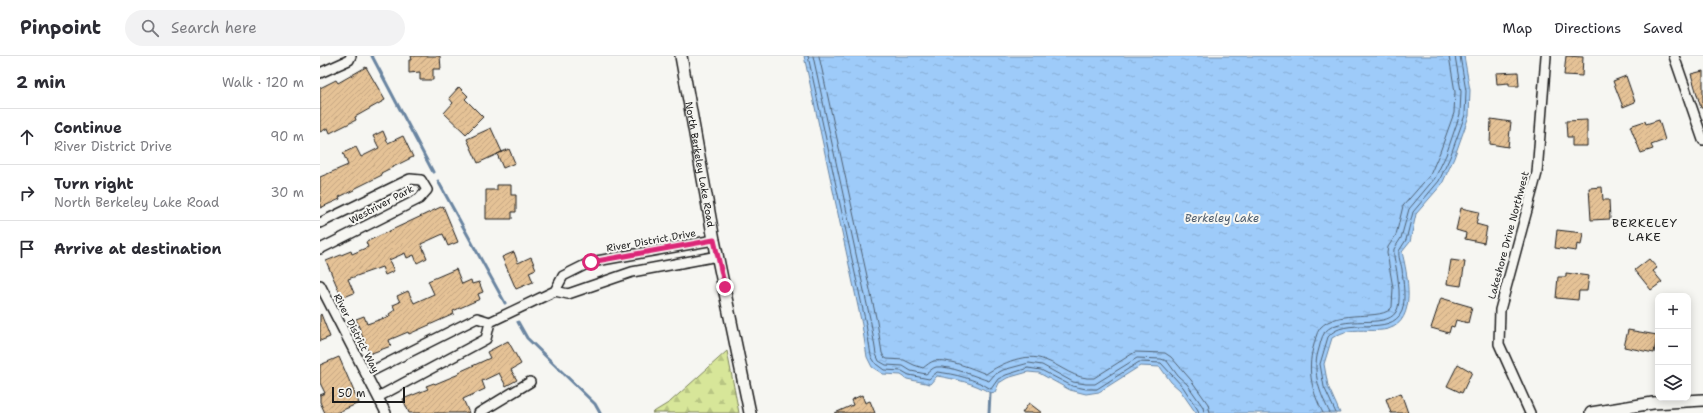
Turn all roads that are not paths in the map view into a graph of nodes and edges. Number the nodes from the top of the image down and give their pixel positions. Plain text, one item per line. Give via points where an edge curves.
1 (351, 56) edge
2 (681, 56) edge
3 (1546, 56) edge
4 (1674, 56) edge
5 (320, 73) edge
6 (1703, 140) edge
7 (320, 223) edge
8 (714, 240) junction
9 (320, 248) edge
10 (626, 256) junction
11 (718, 256) junction
12 (630, 272) junction
13 (320, 285) edge
14 (556, 291) junction
15 (490, 322) junction
16 (366, 374) junction
17 (530, 382) dead end
18 (378, 397) junction
19 (1703, 400) edge
20 (386, 413) edge
21 (479, 413) edge
22 (750, 413) edge
23 (1530, 413) edge
24 (1591, 413) edge

1 - 5 street via 349,60
2 - 8 street, North Berkeley Lake Road
3 - 23 street, Lakeshore Drive Northwest via 1537,173 1500,310 1499,344
4 - 6 street
7 - 9 street, Westriver Park via 410,180 421,180 427,190 419,199
8 - 10 street, River District Drive
8 - 11 street, North Berkeley Lake Road
10 - 12 street
10 - 14 street, River District Drive via 591,262 563,276
11 - 12 street
11 - 22 street, North Berkeley Lake Road
12 - 14 street via 568,294
13 - 16 street, River District Way
14 - 15 street
15 - 16 street via 477,318
15 - 18 street via 486,339
16 - 18 street, River District Way
17 - 21 street
18 - 20 street, River District Way
19 - 24 street via 1654,403

